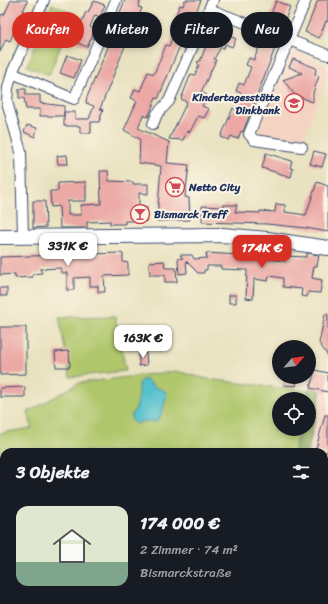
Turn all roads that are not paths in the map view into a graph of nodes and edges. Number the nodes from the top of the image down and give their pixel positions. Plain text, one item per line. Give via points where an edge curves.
1 (44, 0) edge
2 (116, 0) edge
3 (306, 0) edge
4 (211, 5) edge
5 (241, 18) edge
6 (293, 31) edge
7 (293, 42) edge
8 (286, 48) edge
9 (328, 55) edge
10 (12, 73) junction
11 (153, 124) dead end
12 (302, 147) dead end
13 (0, 236) edge
14 (23, 237) junction
15 (328, 248) edge

1 - 10 street
2 - 10 street via 74,99
3 - 6 street
4 - 5 street
4 - 11 street via 169,101 157,114
7 - 9 street
8 - 12 street via 249,134 254,140
10 - 14 street via 7,102 21,152
13 - 14 street
14 - 15 street via 223,235

